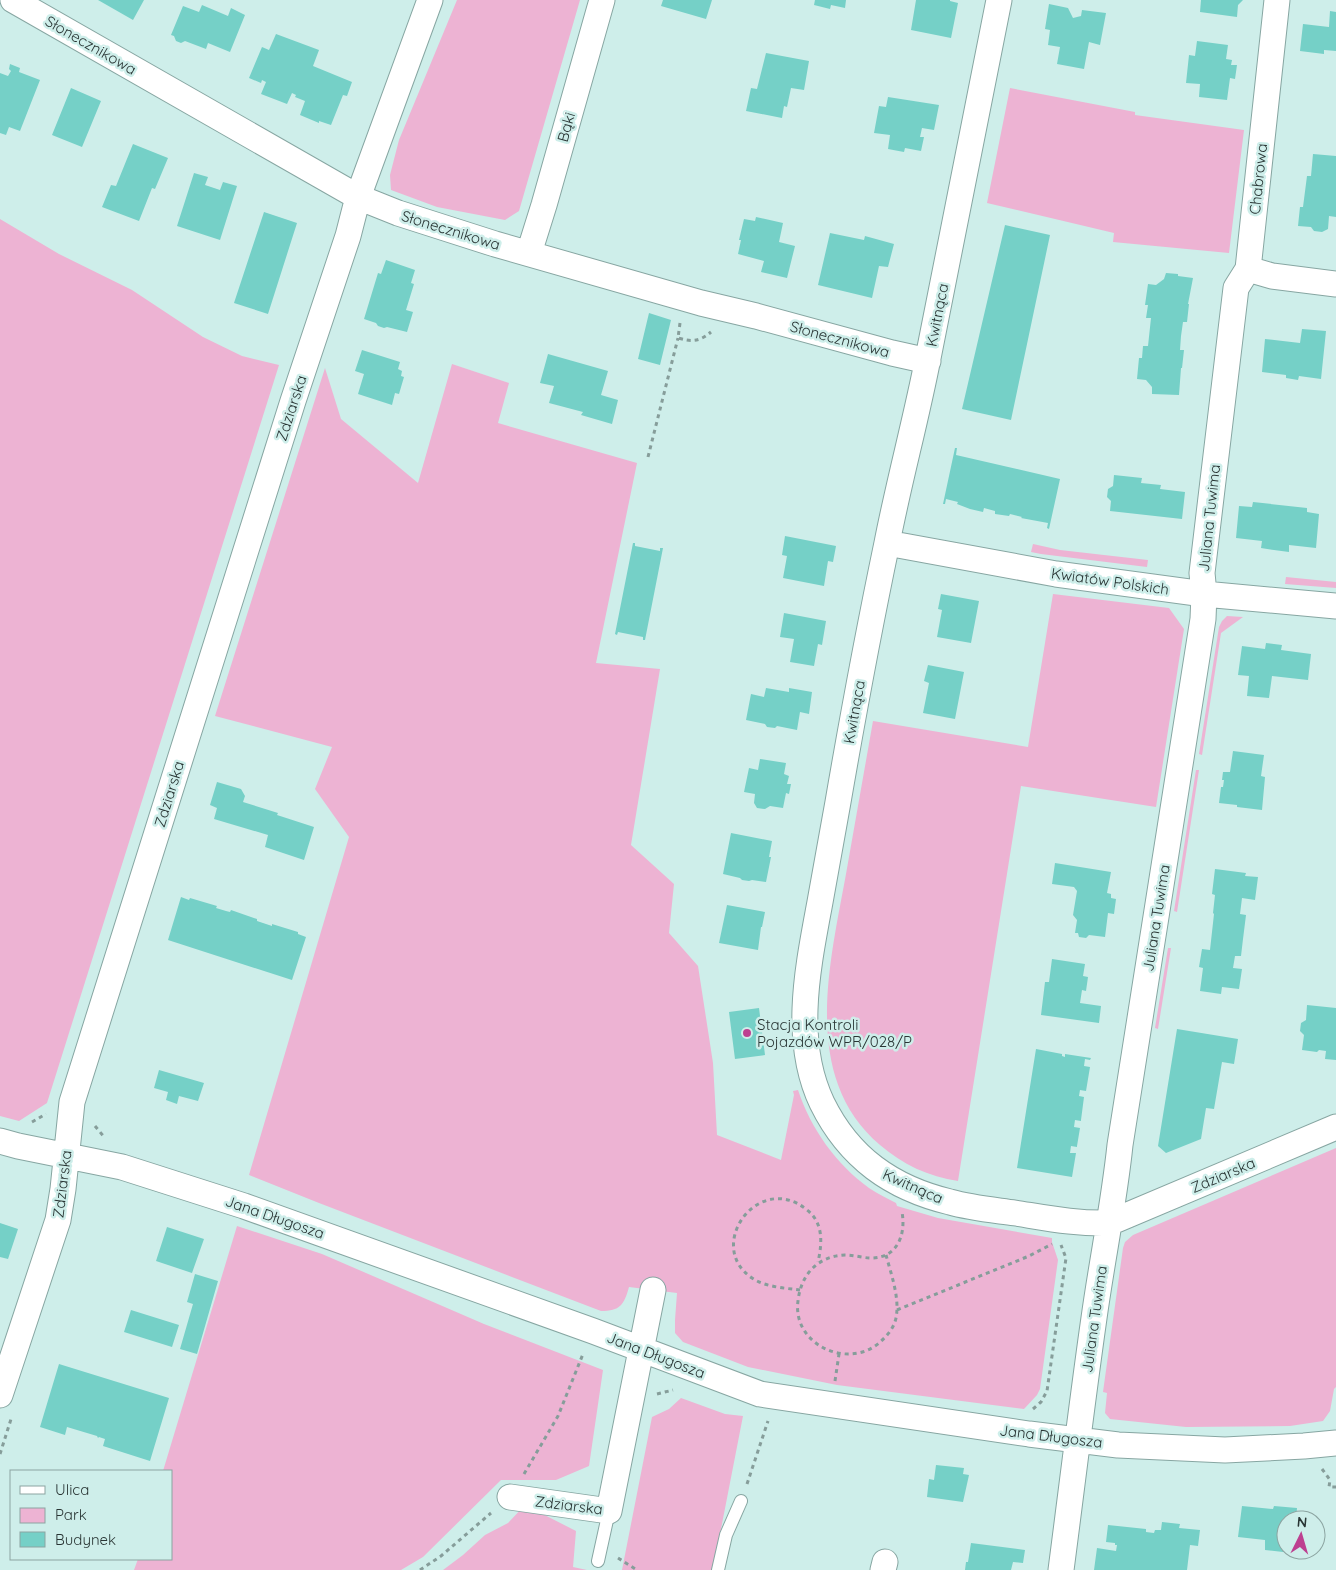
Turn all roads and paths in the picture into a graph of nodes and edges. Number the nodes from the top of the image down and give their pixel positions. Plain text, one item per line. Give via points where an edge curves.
1 (14, 0) edge
2 (430, 0) edge
3 (602, 0) edge
4 (998, 0) edge
5 (1278, 0) edge
6 (358, 198) junction
7 (529, 253) junction
8 (1248, 269) junction
9 (1336, 284) edge
10 (678, 338) dead end
11 (928, 361) junction
12 (648, 457) dead end
13 (887, 543) junction
14 (1204, 594) junction
15 (1336, 606) edge
16 (1336, 1127) edge
17 (0, 1141) edge
18 (66, 1155) junction
19 (902, 1210) dead end
20 (1109, 1223) junction
21 (886, 1255) junction
22 (818, 1262) junction
23 (653, 1290) dead end
24 (800, 1290) junction
25 (897, 1310) junction
26 (641, 1350) junction
27 (584, 1352) dead end
28 (839, 1354) junction
29 (834, 1388) dead end
30 (0, 1396) edge
31 (1031, 1414) dead end
32 (770, 1417) dead end
33 (1078, 1440) junction
34 (1336, 1443) edge
35 (1316, 1465) dead end
36 (1336, 1487) edge
37 (510, 1497) junction
38 (742, 1501) joint
39 (609, 1511) junction
40 (618, 1558) dead end
41 (598, 1561) dead end
42 (420, 1570) edge
43 (637, 1570) edge
44 (718, 1570) edge
45 (1061, 1570) edge

1 - 6 street, Słonecznikowa
2 - 6 street
3 - 7 street, Bąki
4 - 11 street, Kwitnąca
5 - 8 street, Chabrowa
6 - 7 street, Słonecznikowa
6 - 18 street, Zdziarska via 72,1102
7 - 11 street, Słonecznikowa via 701,303
8 - 9 street via 1272,276
8 - 14 street, Juliana Tuwima via 1236,288 1202,573
10 - 12 path
11 - 13 street, Kwitnąca
13 - 14 street, Kwiatów Polskich via 1056,574
13 - 20 street, Kwitnąca via 856,696 807,981 805,1032 821,1101 848,1143 869,1165 928,1196 1062,1221
14 - 15 street, Kwiatów Polskich
14 - 20 street, Juliana Tuwima via 1204,619
16 - 20 street, Zdziarska
17 - 18 street, Jana Długosza
18 - 26 street, Jana Długosza via 122,1167 244,1206
18 - 30 street, Zdziarska via 58,1220
19 - 21 path via 904,1225 901,1239
20 - 33 street, Juliana Tuwima
21 - 22 path via 872,1258 847,1255
21 - 25 path
22 - 24 path
22 - 24 path via 822,1242 819,1227 810,1212 796,1202 781,1199 762,1202 753,1206 740,1220 734,1245 744,1271 760,1283
23 - 26 street, Zdziarska
24 - 28 path via 797,1310 803,1328 815,1343
25 - 28 path via 890,1332 876,1346 861,1353
25 - 31 path via 1060,1241 1066,1258 1047,1391
26 - 33 street, Jana Długosza via 760,1394
26 - 39 street, Zdziarska
27 - 37 path via 558,1416
28 - 29 path
32 - 38 path
33 - 34 street, Jana Długosza via 1225,1450
33 - 45 street, Juliana Tuwima
35 - 36 path via 1324,1470 1330,1486
37 - 39 street, Zdziarska
37 - 42 path
38 - 44 lane via 726,1535
39 - 41 lane
40 - 43 path

